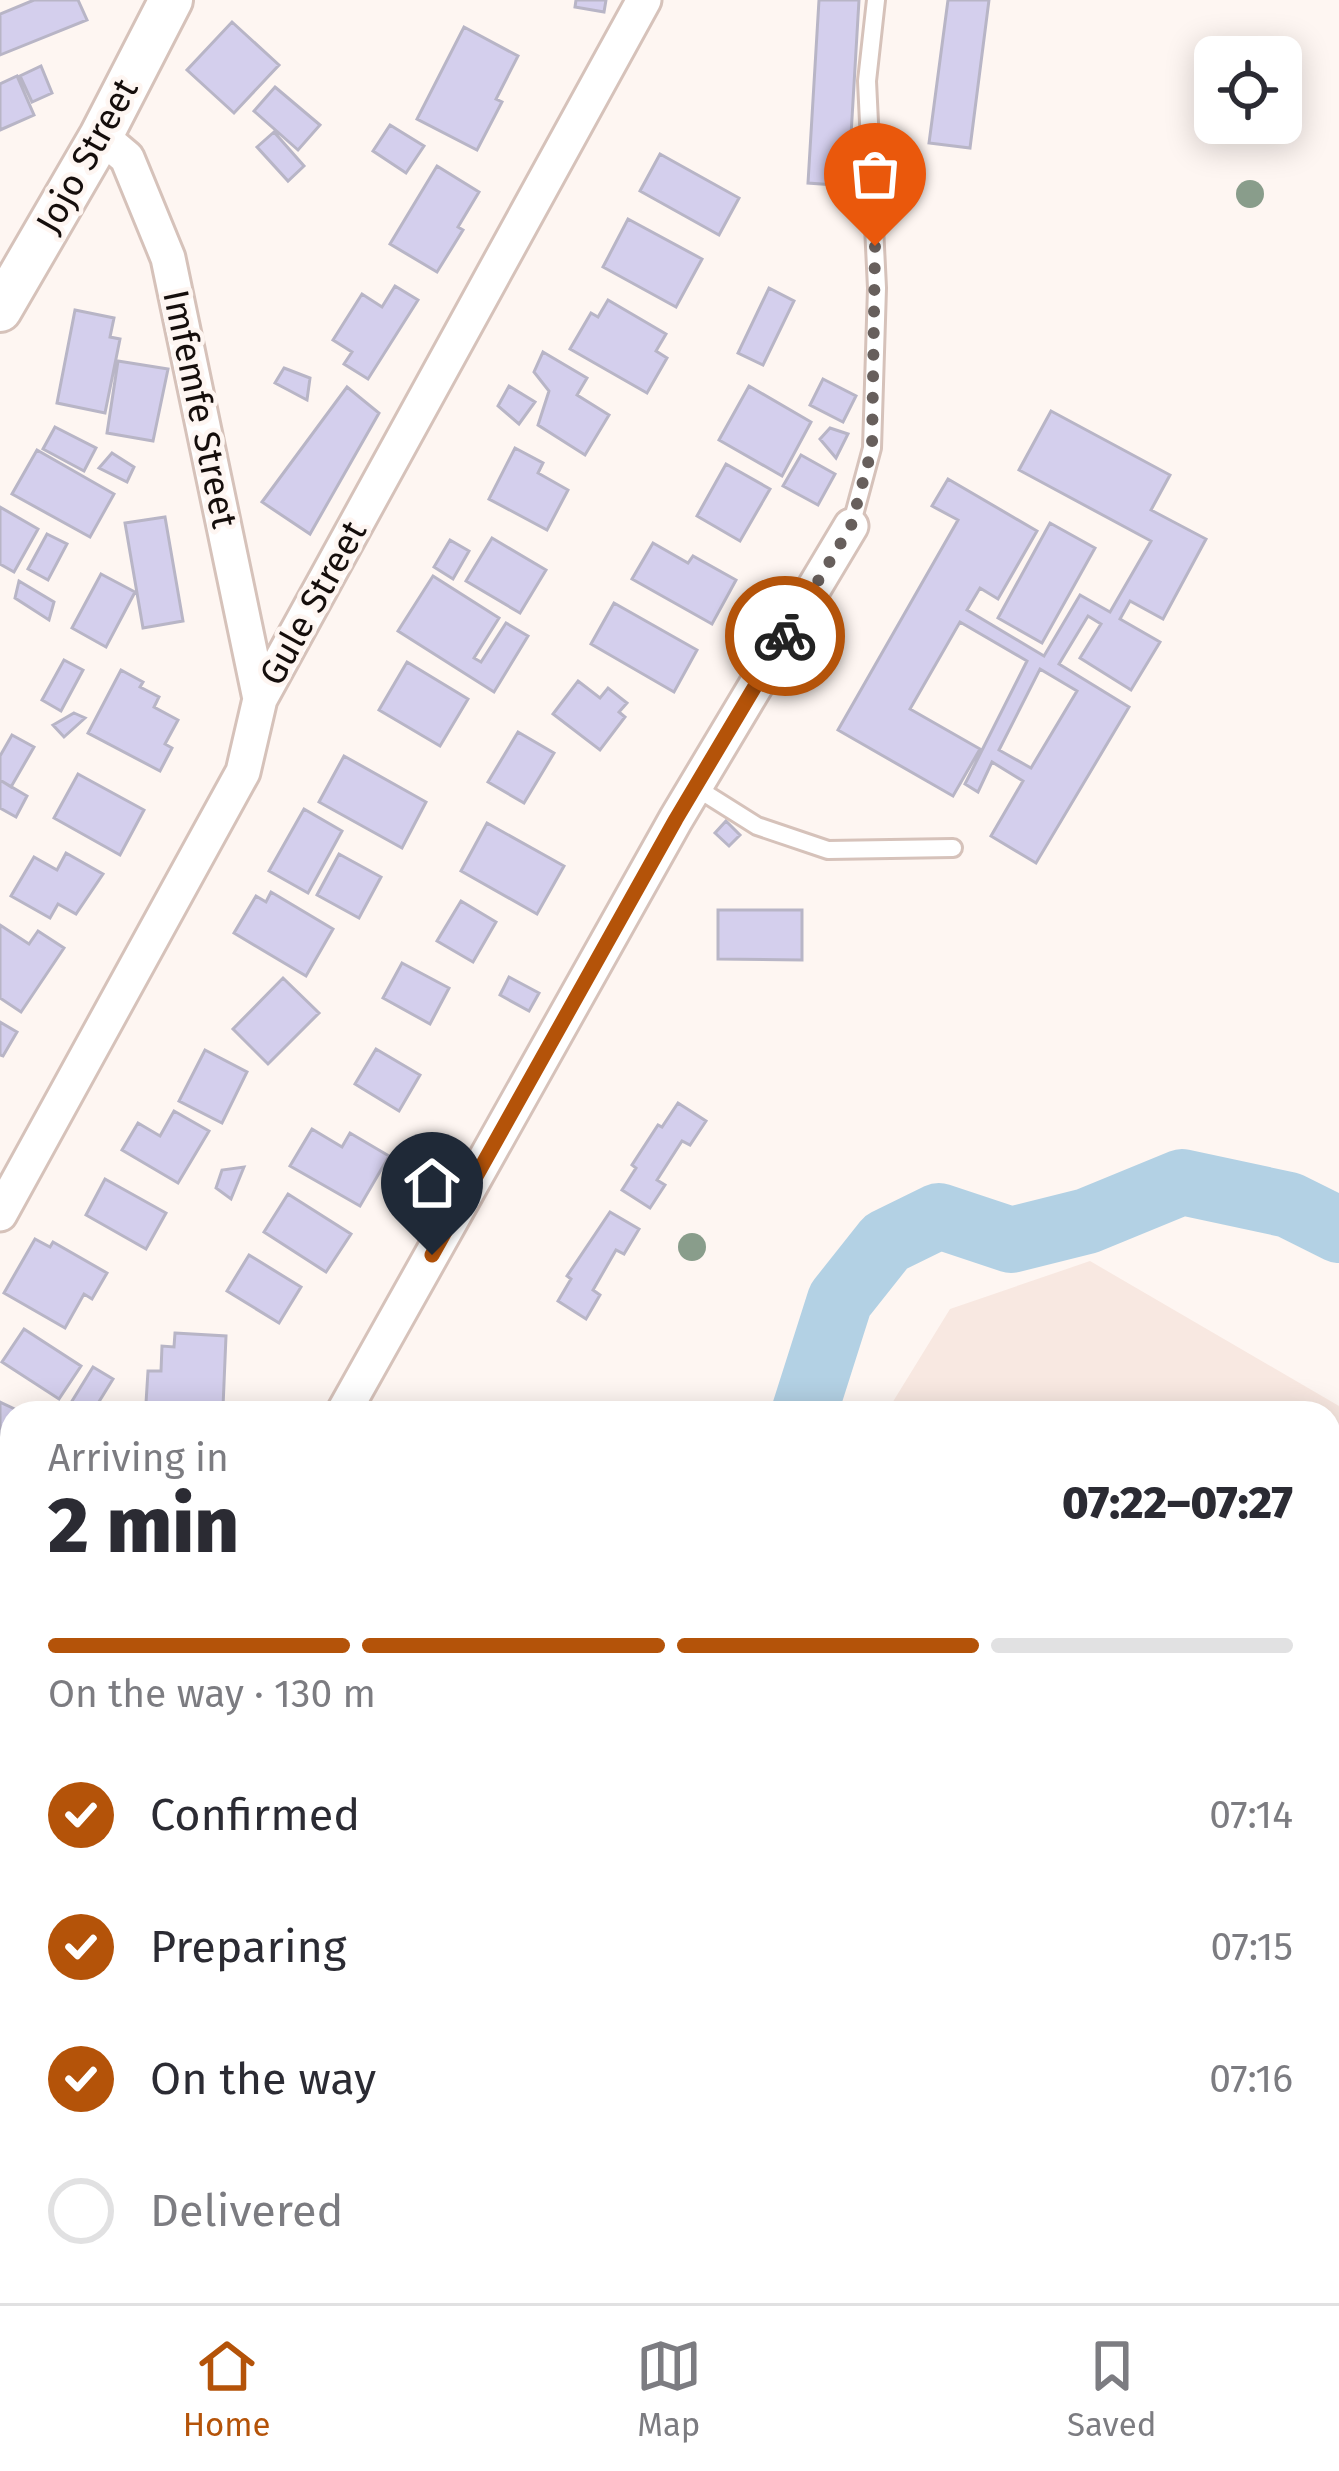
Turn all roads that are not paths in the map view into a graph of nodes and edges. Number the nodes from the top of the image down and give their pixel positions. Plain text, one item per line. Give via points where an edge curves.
1 (171, 0) edge
2 (644, 0) edge
3 (876, 0) edge
4 (101, 136) junction
5 (1, 306) edge
6 (851, 526) joint
7 (260, 699) junction
8 (695, 787) junction
9 (953, 848) dead end
10 (0, 1214) edge
11 (350, 1401) edge

1 - 4 street, Jojo Street
2 - 7 street, Gule Street
3 - 6 lane via 867,82 877,288 872,448
4 - 5 street, Jojo Street
4 - 7 street, Imfemfe Street via 128,158 168,258
6 - 8 street
7 - 10 street, Gule Street via 243,772
8 - 9 lane via 757,826 828,850
8 - 11 street

